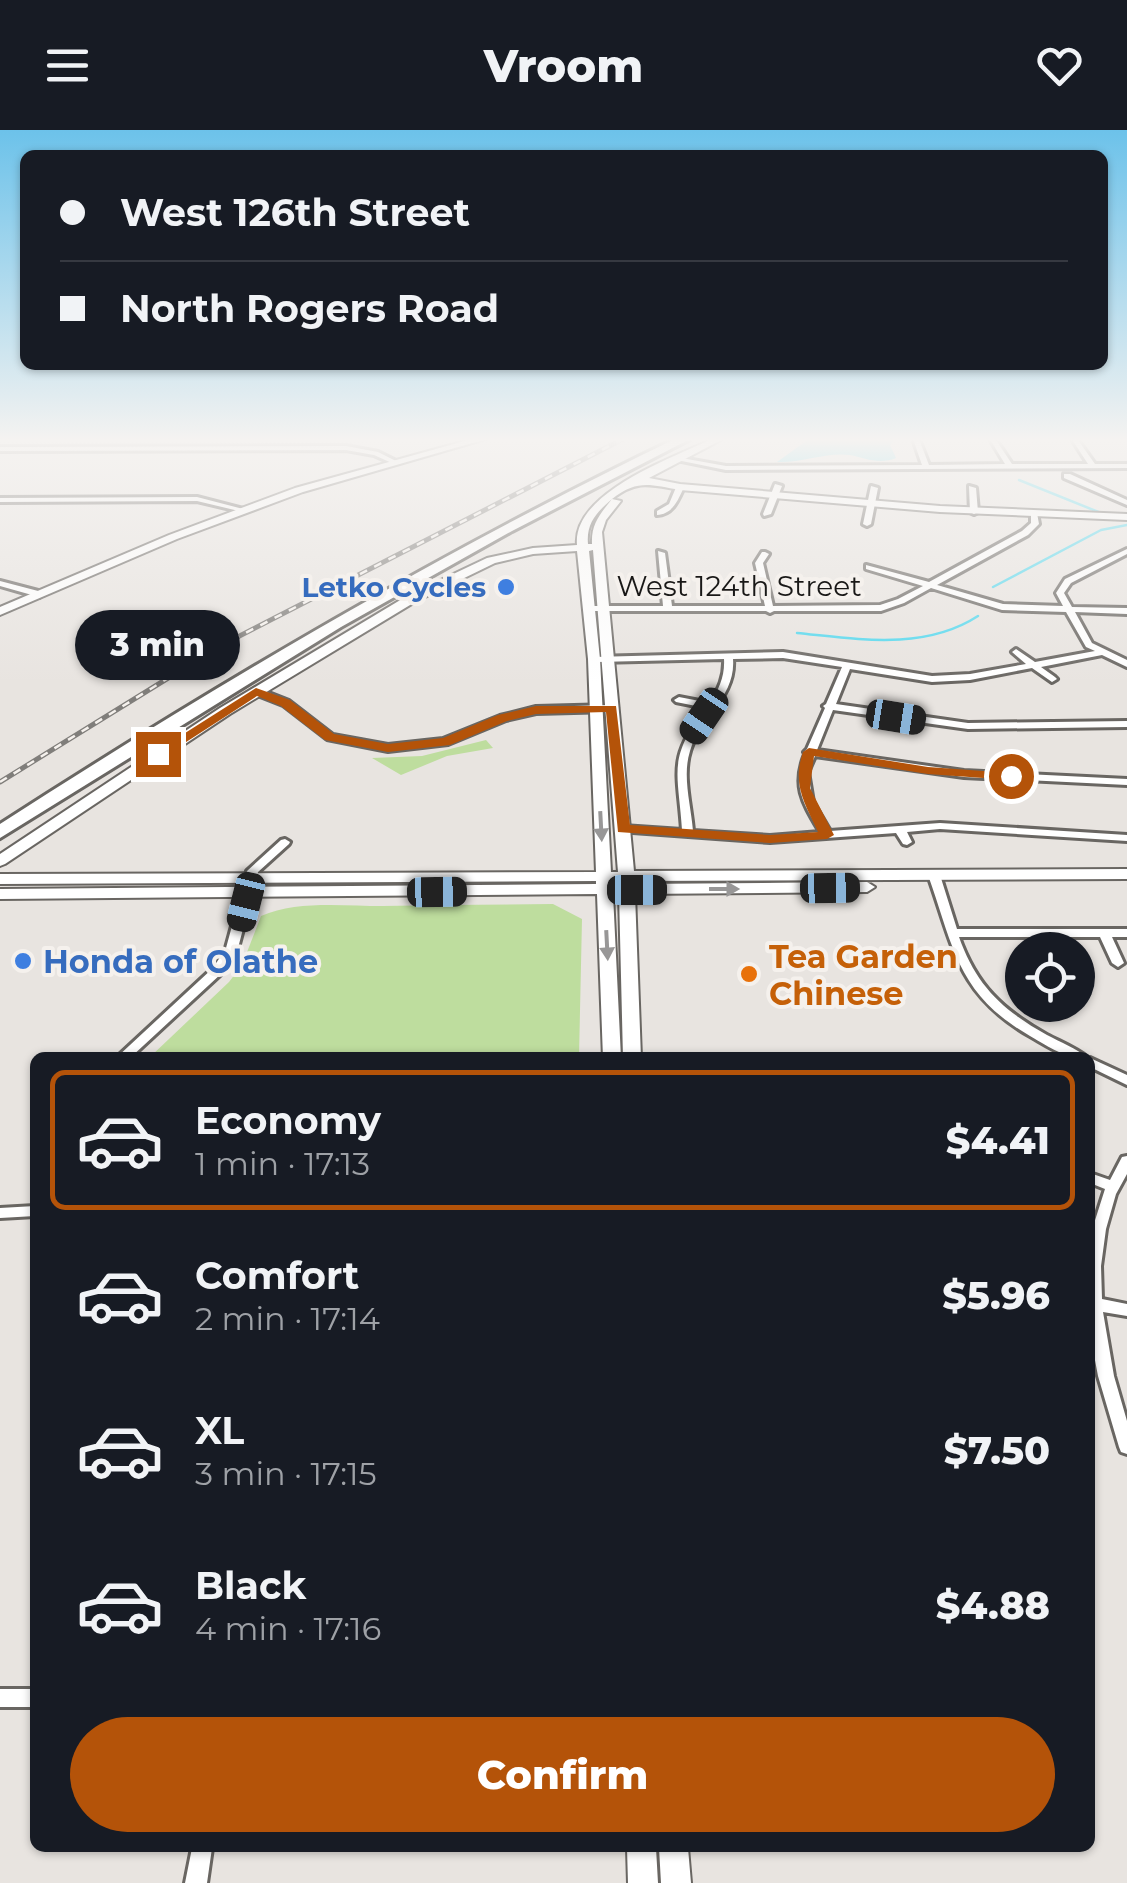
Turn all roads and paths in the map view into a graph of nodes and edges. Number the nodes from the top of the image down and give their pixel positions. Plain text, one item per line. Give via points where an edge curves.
1 (212, 521) edge
2 (504, 521) edge
3 (527, 521) edge
4 (586, 521) edge
5 (601, 521) edge
6 (868, 521) edge
7 (1035, 521) edge
8 (867, 524) dead end
9 (598, 547) junction
10 (581, 548) junction
11 (1127, 551) edge
12 (661, 553) dead end
13 (765, 554) dead end
14 (870, 567) dead end
15 (0, 583) edge
16 (928, 586) junction
17 (37, 593) junction
18 (0, 609) edge
19 (597, 609) junction
20 (668, 610) junction
21 (770, 610) junction
22 (1068, 611) junction
23 (1127, 611) edge
24 (1016, 652) dead end
25 (1100, 653) junction
26 (728, 655) junction
27 (602, 659) junction
28 (938, 661) dead end
29 (1127, 664) edge
30 (846, 665) junction
31 (1034, 666) junction
32 (948, 678) junction
33 (1052, 679) dead end
34 (256, 691) junction
35 (679, 700) dead end
36 (711, 706) junction
37 (828, 706) junction
38 (604, 708) junction
39 (1127, 724) edge
40 (809, 752) junction
41 (1127, 782) edge
42 (0, 814) edge
43 (899, 828) junction
44 (623, 829) junction
45 (0, 832) edge
46 (688, 832) junction
47 (827, 835) junction
48 (1127, 838) edge
49 (285, 842) dead end
50 (906, 842) dead end
51 (0, 861) edge
52 (1127, 874) edge
53 (936, 880) junction
54 (604, 882) junction
55 (626, 882) junction
56 (3, 884) edge
57 (1127, 884) edge
58 (249, 887) junction
59 (955, 933) junction
60 (1104, 933) junction
61 (1127, 933) edge
62 (1118, 963) dead end
63 (129, 1052) edge
64 (612, 1052) edge
65 (632, 1052) edge
66 (1070, 1052) edge
67 (1095, 1065) edge
68 (1127, 1081) edge
69 (1127, 1161) edge
70 (1095, 1180) edge
71 (1112, 1186) junction
72 (30, 1211) edge
73 (0, 1214) edge
74 (1095, 1262) edge
75 (1095, 1304) edge
76 (1127, 1310) edge
77 (1095, 1311) edge
78 (1127, 1447) edge
79 (0, 1698) edge
80 (30, 1698) edge
81 (201, 1852) edge
82 (642, 1852) edge
83 (674, 1852) edge
84 (196, 1883) edge
85 (644, 1883) edge
86 (676, 1883) edge

1 - 17 main road
2 - 42 highway via 323,615
3 - 45 highway via 338,620
4 - 10 main road
5 - 9 main road
6 - 8 street
7 - 16 street, West 124th Street via 1025,533
9 - 10 main road
9 - 19 main road
10 - 19 main road
10 - 34 main road via 533,550 482,563
11 - 22 street via 1064,584 1060,594
12 - 20 street
13 - 21 street via 759,564
14 - 16 street
15 - 17 street
16 - 21 street, West 124th Street via 873,609
16 - 22 street via 1002,608
17 - 18 main road
19 - 20 street, West 124th Street
19 - 27 main road
20 - 21 street, West 124th Street
22 - 23 street
22 - 25 street
24 - 31 street
25 - 29 street
25 - 31 street
26 - 27 street
26 - 30 street
26 - 36 street via 728,678
27 - 38 main road
28 - 32 street
30 - 32 street
30 - 37 street
31 - 32 street
31 - 33 street
34 - 38 street via 339,740 399,748 456,739 522,713
34 - 51 main road
35 - 36 street
36 - 46 street via 682,763
37 - 39 street via 968,726
37 - 40 street
38 - 44 main road
38 -> 54 main road
40 - 41 street via 964,774
40 - 47 street via 804,788
43 - 47 street
43 - 48 street
43 - 50 street
44 - 46 street
44 - 55 main road
46 - 47 street via 770,839
49 - 58 street via 257,864
52 - 53 main road
53 - 55 main road
53 - 57 main road
53 - 59 street
54 - 55 main road
54 - 58 main road
54 -> 64 main road
55 - 65 main road
56 - 58 main road
58 - 63 street via 232,948 218,970
59 - 60 street
59 - 66 street via 968,971 987,998
60 - 61 street
60 - 62 street
67 - 68 street
69 - 71 street
70 - 71 street
71 - 74 street
72 - 73 street
75 - 76 street
77 - 78 street via 1103,1370
79 - 80 street
81 - 84 street
82 - 85 main road
83 - 86 main road

